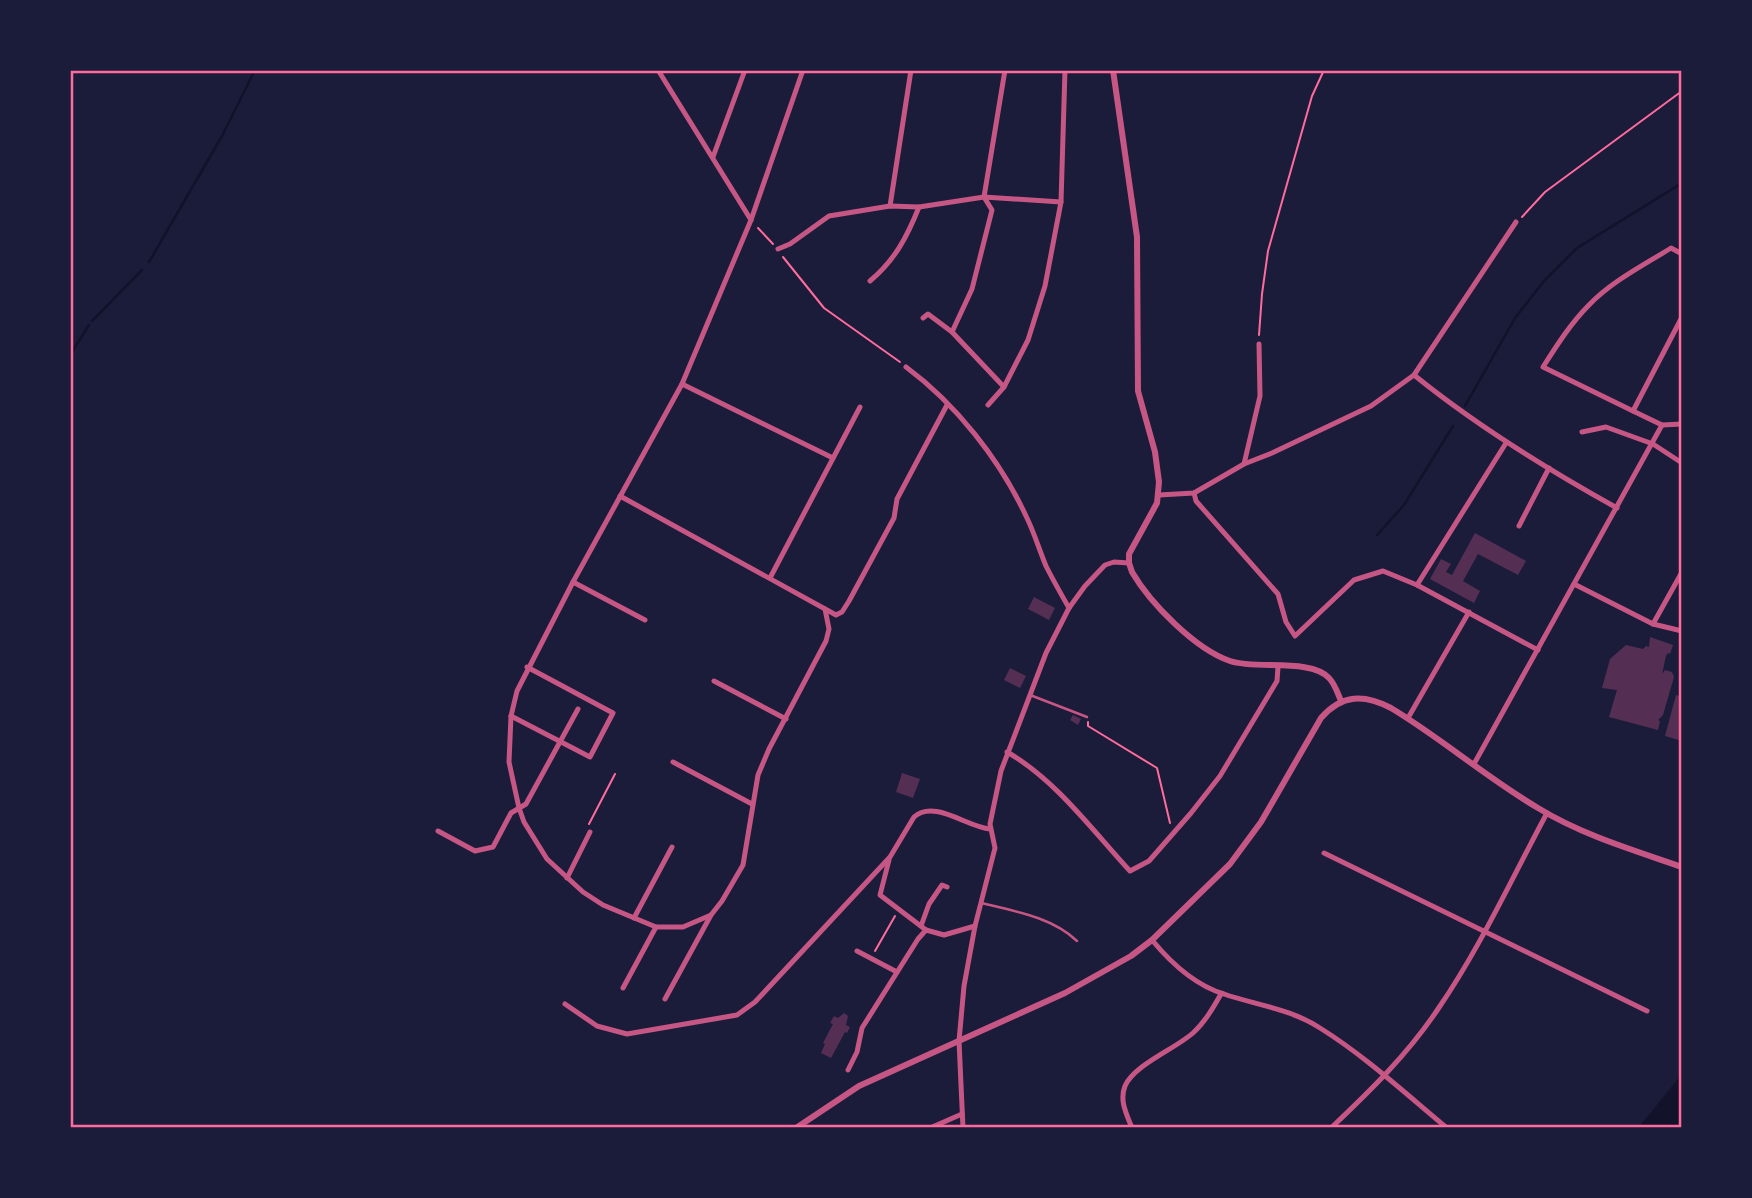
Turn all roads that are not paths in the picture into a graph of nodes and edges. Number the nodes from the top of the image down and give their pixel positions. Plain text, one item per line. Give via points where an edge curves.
1 (658, 70) edge
2 (745, 70) edge
3 (803, 70) edge
4 (911, 70) edge
5 (1005, 70) edge
6 (1065, 70) edge
7 (1113, 70) edge
8 (713, 157) junction
9 (984, 197) junction
10 (1061, 202) junction
11 (890, 206) junction
12 (919, 207) junction
13 (751, 220) junction
14 (1516, 222) road end
15 (778, 249) road end
16 (1682, 254) edge
17 (870, 281) dead end
18 (1682, 317) edge
19 (923, 318) dead end
20 (952, 332) junction
21 (1259, 344) road end
22 (906, 367) road end
23 (1414, 374) junction
24 (682, 384) junction
25 (1004, 387) junction
26 (947, 405) junction
27 (988, 405) dead end
28 (860, 407) dead end
29 (1633, 411) junction
30 (1682, 424) edge
31 (1662, 425) junction
32 (1582, 432) dead end
33 (1506, 443) junction
34 (1653, 444) junction
35 (833, 458) junction
36 (1682, 463) edge
37 (1244, 464) junction
38 (1549, 468) junction
39 (1194, 494) junction
40 (1159, 495) junction
41 (620, 496) junction
42 (1617, 508) junction
43 (1519, 526) dead end
44 (1129, 563) junction
45 (1682, 572) edge
46 (769, 578) junction
47 (573, 582) junction
48 (1417, 584) junction
49 (1574, 584) junction
50 (1069, 608) junction
51 (825, 609) junction
52 (1469, 612) junction
53 (645, 620) dead end
54 (1653, 624) junction
55 (1682, 631) edge
56 (1538, 650) junction
57 (527, 667) junction
58 (1278, 667) junction
59 (714, 681) dead end
60 (1030, 695) junction
61 (1341, 701) junction
62 (578, 709) dead end
63 (511, 716) junction
64 (1087, 717) road end
65 (1408, 718) junction
66 (786, 719) junction
67 (560, 742) junction
68 (1007, 752) junction
69 (673, 762) dead end
70 (1474, 764) junction
71 (752, 804) junction
72 (519, 808) junction
73 (1547, 813) junction
74 (990, 829) junction
75 (438, 831) dead end
76 (590, 832) road end
77 (672, 847) dead end
78 (1324, 853) dead end
79 (890, 857) junction
80 (1682, 867) edge
81 (567, 878) junction
82 (947, 887) dead end
83 (981, 903) junction
84 (711, 915) junction
85 (634, 918) junction
86 (975, 926) junction
87 (656, 927) junction
88 (924, 928) junction
89 (1483, 932) junction
90 (1152, 940) junction
91 (1077, 941) dead end
92 (857, 951) dead end
93 (897, 972) junction
94 (623, 988) dead end
95 (1221, 994) junction
96 (665, 999) dead end
97 (565, 1004) dead end
98 (1647, 1011) dead end
99 (959, 1041) junction
100 (848, 1070) dead end
101 (1385, 1077) junction
102 (962, 1114) junction
103 (796, 1128) edge
104 (930, 1128) edge
105 (963, 1128) edge
106 (1132, 1128) edge
107 (1331, 1128) edge
108 (1447, 1128) edge

1 - 8 street
2 - 8 street
3 - 13 street
4 - 11 street
5 - 9 street
6 - 10 street
7 - 40 street via 1137,237 1138,390 1155,452
8 - 13 street
9 - 10 street
9 - 12 street
9 - 20 street via 992,210 986,237 972,289
10 - 25 street via 1045,286 1028,340
11 - 12 street
11 - 15 street via 829,216
12 - 17 street via 888,266
13 - 24 street
14 - 23 street
16 - 29 street via 1671,248 1591,303 1543,367
18 - 29 street
19 - 20 street via 928,314
20 - 25 street
21 - 37 street via 1260,396
22 - 26 street
23 - 33 street
23 - 37 street via 1371,406
24 - 35 street
24 - 41 street
25 - 27 street
26 - 50 street via 974,433 1006,480
26 - 51 street via 849,601 836,615
28 - 35 street
29 - 31 street
30 - 31 street
31 - 34 street
32 - 34 street via 1605,427
33 - 38 street
33 - 48 street
34 - 36 street
34 - 42 street
35 - 46 street
37 - 39 street
38 - 42 street
38 - 43 street
39 - 40 street
39 - 48 street via 1278,594 1295,636 1361,577 1378,571
40 - 44 street
41 - 46 street
41 - 47 street
42 - 49 street
44 - 50 street via 1104,565
44 - 58 street via 1136,579 1197,643 1238,664
45 - 54 street
46 - 51 street
47 - 53 street
47 - 57 street
48 - 52 street
49 - 54 street
49 - 56 street
50 - 60 street
51 - 66 street via 826,641
52 - 56 street
52 - 65 street
54 - 55 street
56 - 70 street
57 - 63 street
57 - 67 street via 613,713 590,757
58 - 61 street via 1322,672
58 - 68 street via 1278,681 1220,776 1149,861 1129,871 1047,780
59 - 66 street
60 - 64 lane
60 - 68 street
61 - 65 street via 1367,697
61 - 90 street via 1314,729 1261,821 1230,863
62 - 67 street
63 - 67 street
63 - 72 street via 509,762
65 - 70 street
66 - 71 street via 758,775
67 - 72 street via 526,804
68 - 74 street
69 - 71 street
70 - 73 street
71 - 84 street via 743,865
72 - 75 street via 511,813 493,847 484,850
72 - 81 street via 547,859
73 - 80 street
73 - 89 street
74 - 79 street via 927,810 914,817
74 - 83 street via 995,848
76 - 81 street
77 - 85 street
78 - 89 street
79 - 88 street via 880,895
79 - 97 street via 755,1002 737,1015 627,1034 597,1026
81 - 85 street via 603,905
82 - 88 street via 942,885 929,904
83 - 86 street
83 - 91 lane via 1031,915 1069,932
84 - 87 street via 683,927
84 - 96 street
85 - 87 street
86 - 88 street via 944,935
86 - 99 street
87 - 94 street
88 - 93 street
89 - 98 street
89 - 101 street via 1438,1010
90 - 95 street via 1171,962
90 - 99 street via 1065,993
92 - 93 street
93 - 100 street via 862,1028
95 - 101 street via 1270,1006 1318,1027
95 - 106 street via 1202,1025 1132,1075 1122,1096
99 - 102 street
99 - 103 street via 859,1086
101 - 107 street
101 - 108 street
102 - 104 street
102 - 105 street

